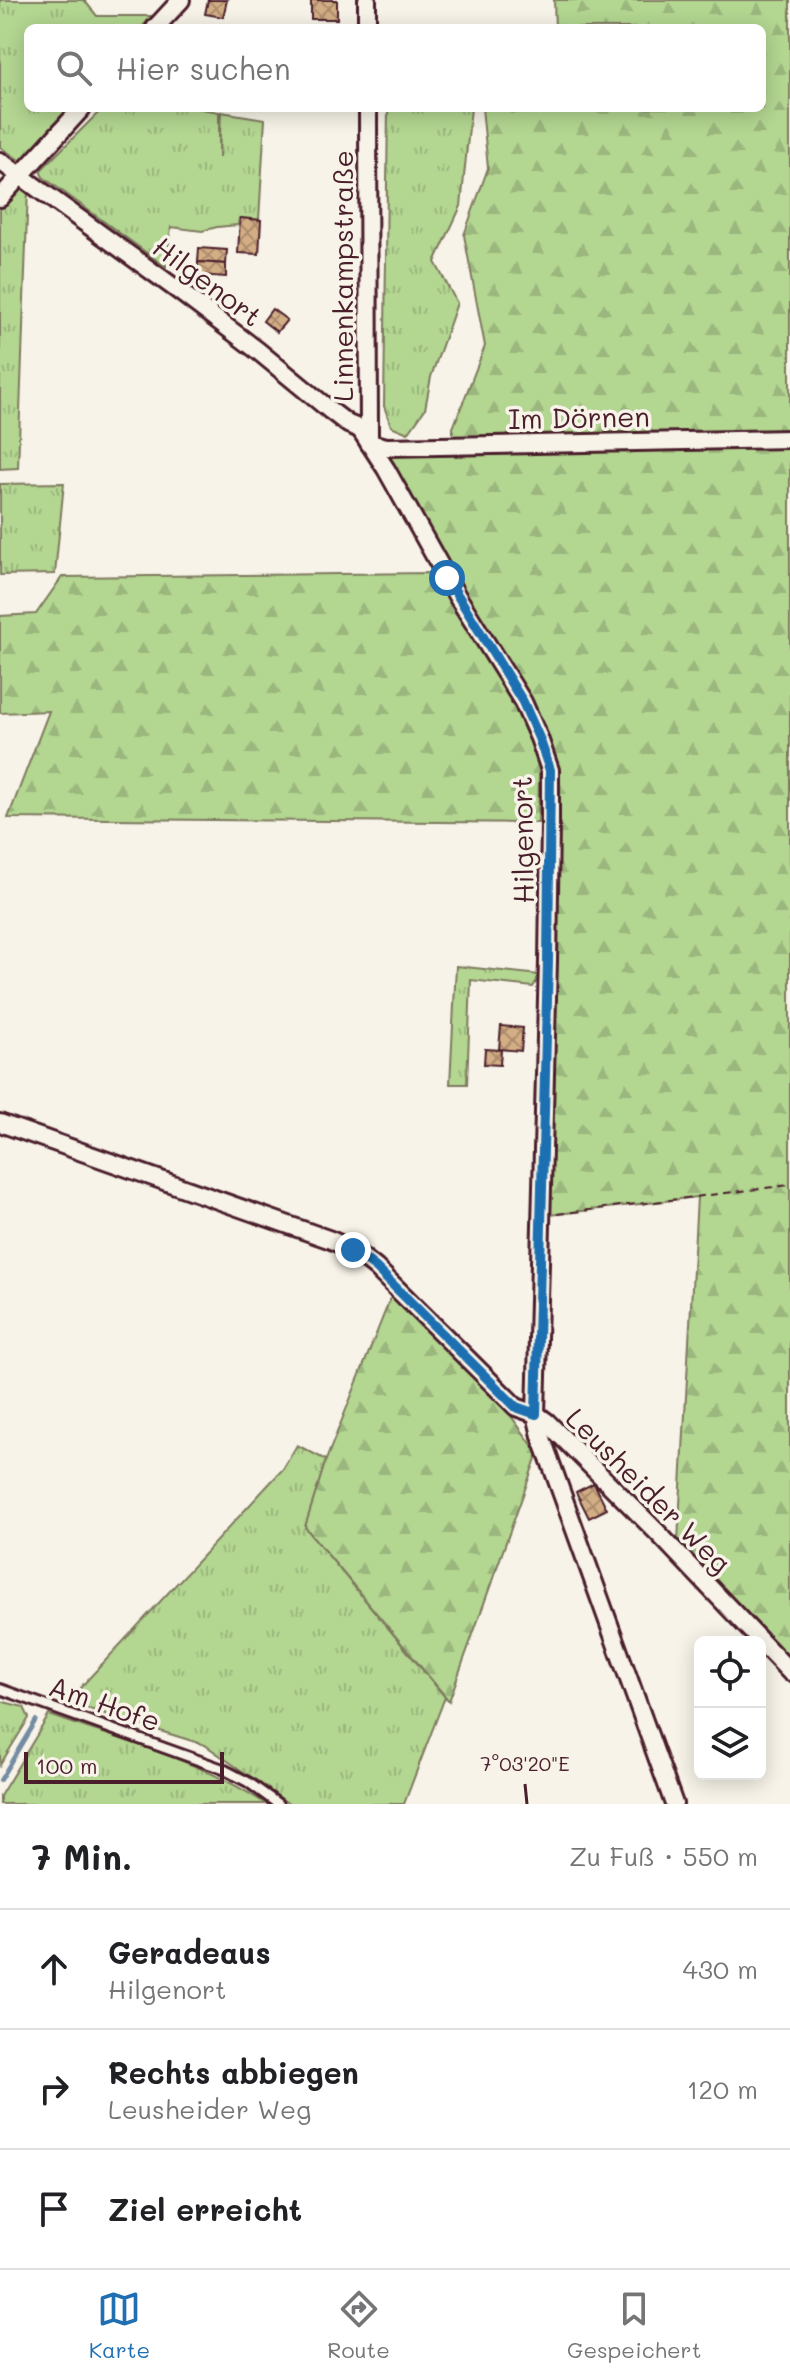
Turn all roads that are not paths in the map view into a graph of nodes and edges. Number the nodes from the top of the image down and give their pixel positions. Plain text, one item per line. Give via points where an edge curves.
1 (181, 0) edge
2 (367, 0) edge
3 (159, 24) edge
4 (367, 24) edge
5 (78, 112) edge
6 (368, 112) edge
7 (0, 161) edge
8 (21, 176) junction
9 (0, 198) edge
10 (790, 439) edge
11 (369, 443) junction
12 (0, 1123) edge
13 (536, 1414) junction
14 (790, 1672) edge
15 (0, 1689) edge
16 (278, 1804) edge
17 (674, 1804) edge

1 - 3 street
2 - 4 street
5 - 8 street
6 - 11 street, Linnenkampstraße
7 - 8 street, Hilgenort
8 - 9 street
8 - 11 street, Hilgenort via 245,340 360,429
10 - 11 street, Im Dörnen via 387,447
11 - 13 street, Hilgenort via 523,702 550,770
12 - 13 street, Leusheider Weg via 353,1250 516,1407
13 - 14 street, Leusheider Weg
13 - 17 street, Hilgenort
15 - 16 lane, Am Hofe via 223,1769

